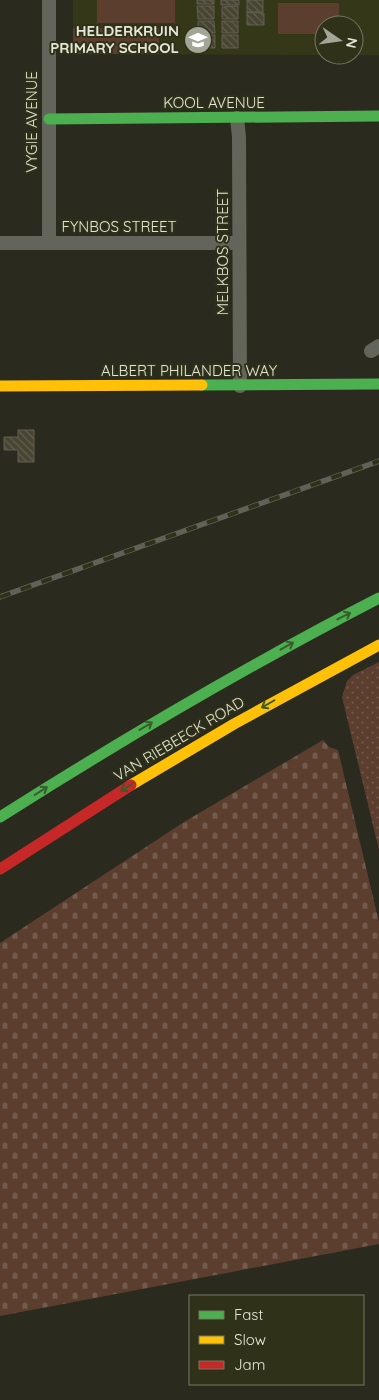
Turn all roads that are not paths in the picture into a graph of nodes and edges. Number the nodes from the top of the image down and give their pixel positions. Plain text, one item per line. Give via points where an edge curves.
1 (48, 0) edge
2 (379, 116) edge
3 (237, 118) junction
4 (49, 119) junction
5 (0, 243) edge
6 (48, 243) junction
7 (239, 243) junction
8 (379, 384) edge
9 (0, 386) edge
10 (240, 386) junction
11 (379, 598) edge
12 (379, 645) edge
13 (0, 817) edge
14 (0, 868) edge

1 - 4 street, VYGIE AVENUE
2 - 3 main road, KOOL AVENUE
3 - 4 main road, KOOL AVENUE
3 - 7 street, MELKBOS STREET
4 - 6 street, VYGIE AVENUE
5 - 6 street, FYNBOS STREET
6 - 7 street, FYNBOS STREET
7 - 10 street, MELKBOS STREET
8 - 10 main road, ALBERT PHILANDER WAY
9 - 10 main road, ALBERT PHILANDER WAY
13 -> 11 main road, VAN RIEBEECK ROAD via 202,693
12 -> 14 main road, VAN RIEBEECK ROAD via 207,738

